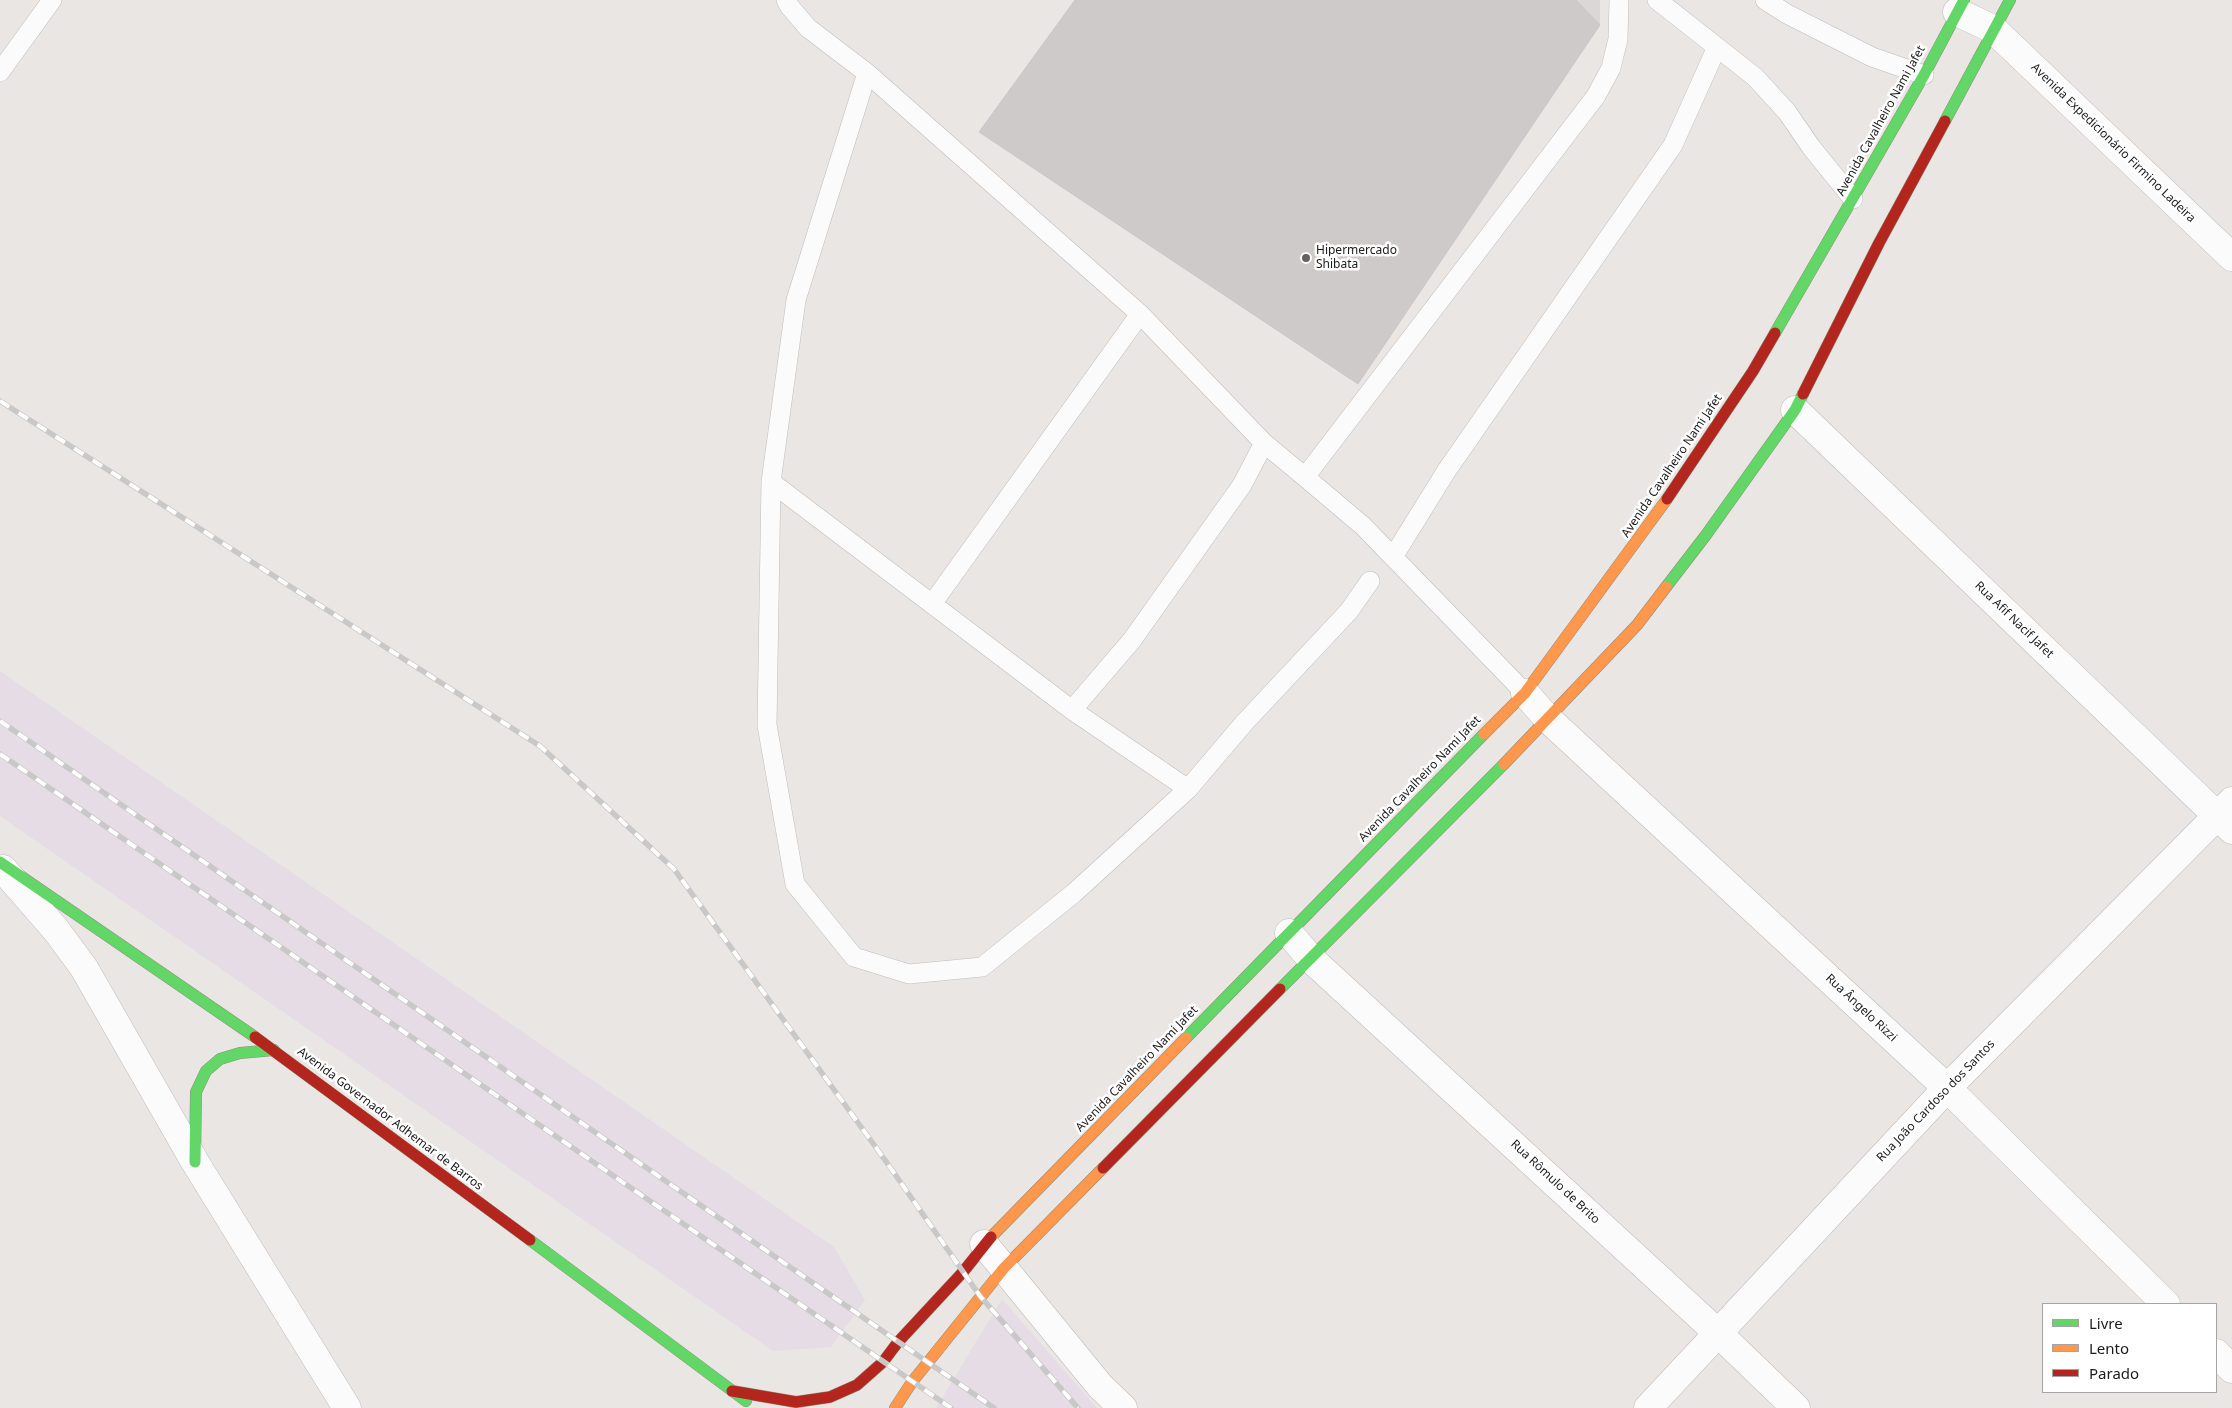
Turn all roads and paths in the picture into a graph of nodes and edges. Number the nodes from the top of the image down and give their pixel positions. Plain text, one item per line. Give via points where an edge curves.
1 (52, 0) edge
2 (786, 0) edge
3 (1619, 0) edge
4 (1657, 0) edge
5 (1766, 0) edge
6 (2010, 0) edge
7 (1961, 6) edge
8 (1993, 28) junction
9 (1717, 47) junction
10 (0, 72) edge
11 (867, 73) junction
12 (1924, 75) junction
13 (1853, 199) junction
14 (2232, 257) edge
15 (1140, 314) junction
16 (1795, 410) junction
17 (1264, 443) junction
18 (1305, 477) junction
19 (771, 482) junction
20 (1393, 557) junction
21 (1370, 581) dead end
22 (932, 604) junction
23 (1525, 693) junction
24 (1072, 710) junction
25 (1548, 719) junction
26 (1188, 789) junction
27 (2227, 816) edge
28 (0, 862) edge
29 (0, 866) edge
30 (1289, 933) junction
31 (1311, 959) junction
32 (274, 1050) junction
33 (1947, 1088) junction
34 (195, 1162) junction
35 (984, 1244) junction
36 (1004, 1268) junction
37 (2165, 1303) edge
38 (1719, 1334) junction
39 (2217, 1354) edge
40 (2232, 1369) edge
41 (732, 1391) junction
42 (347, 1408) edge
43 (755, 1408) edge
44 (895, 1408) edge
45 (1123, 1408) edge
46 (1648, 1408) edge
47 (1796, 1408) edge

1 - 10 lane
2 - 11 lane via 808,28
3 - 18 lane via 1618,39 1610,68 1596,96
4 - 9 lane
5 - 12 lane via 1872,57
6 - 8 main road
7 - 8 street, Avenida Expedicionário Firmino Ladeira
7 - 12 main road, Avenida Cavalheiro Nami Jafet
8 - 14 street, Avenida Expedicionário Firmino Ladeira
8 - 16 main road
9 - 13 lane via 1755,77
9 - 20 lane via 1673,145 1447,470
11 - 15 lane
11 - 19 lane via 796,300
12 - 13 main road, Avenida Cavalheiro Nami Jafet
13 - 23 main road, Avenida Cavalheiro Nami Jafet via 1753,370 1674,490
15 - 17 lane
15 - 22 lane
16 - 25 main road via 1637,625
16 - 27 street, Rua Afif Nacif Jafet
17 - 18 lane
17 - 24 lane via 1242,485 1132,640
18 - 20 lane via 1363,526
19 - 22 lane
19 - 26 lane via 767,725 795,884 854,956 909,974 982,967 1074,893
20 - 23 lane
21 - 26 lane via 1349,611 1303,658
22 - 24 lane
23 - 25 street, Rua Ângelo Rizzi
23 - 30 main road, Avenida Cavalheiro Nami Jafet
24 - 26 lane
25 - 31 main road
25 - 33 street, Rua Ângelo Rizzi
27 - 33 street, Rua João Cardoso dos Santos
28 - 32 main road, Avenida Governador Adhemar de Barros
29 - 34 street via 56,930 84,968
30 - 31 street, Rua Rômulo de Brito
30 - 35 main road, Avenida Cavalheiro Nami Jafet
31 - 36 main road
31 - 38 street, Rua Rômulo de Brito
32 - 34 main road via 240,1053 220,1059 206,1071 196,1092
32 - 41 main road, Avenida Governador Adhemar de Barros
33 - 37 street, Rua Ângelo Rizzi
33 - 38 street, Rua João Cardoso dos Santos
34 - 42 street
35 - 36 street
35 - 41 main road, Avenida Cavalheiro Nami Jafet via 883,1362 857,1385 830,1397 796,1402
36 - 44 main road via 912,1382
36 - 45 street via 1100,1386
38 - 46 street, Rua João Cardoso dos Santos
38 - 47 street, Rua Rômulo de Brito
39 - 40 street
41 - 43 main road, Avenida Governador Adhemar de Barros

